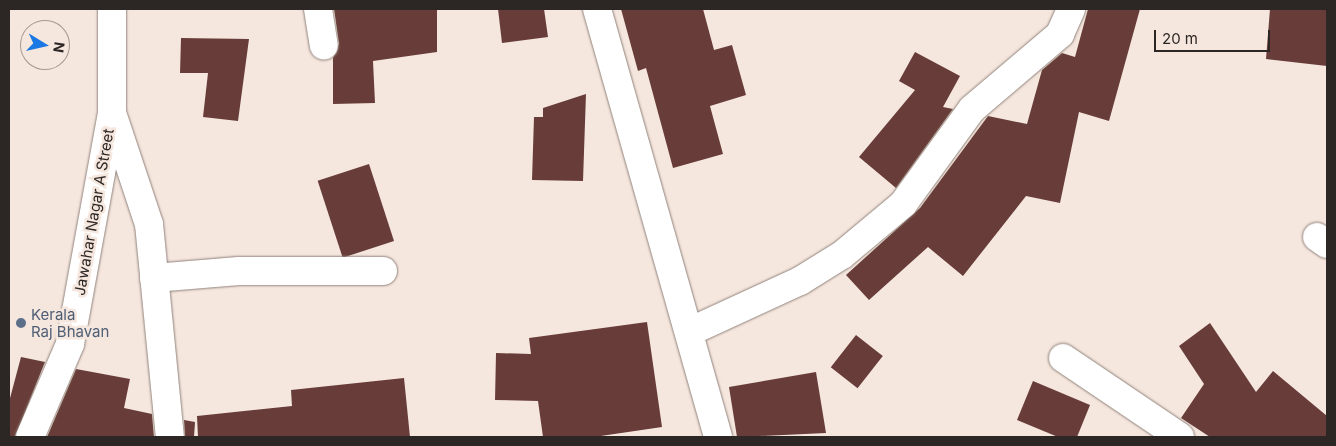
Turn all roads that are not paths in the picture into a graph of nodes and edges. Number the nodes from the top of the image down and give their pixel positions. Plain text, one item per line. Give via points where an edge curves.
1 (112, 9) edge
2 (318, 9) edge
3 (597, 9) edge
4 (1071, 9) edge
5 (324, 46) dead end
6 (112, 113) junction
7 (383, 271) dead end
8 (154, 278) junction
9 (689, 332) junction
10 (1063, 358) dead end
11 (30, 437) edge
12 (170, 437) edge
13 (718, 437) edge
14 (1180, 437) edge

1 - 6 street, Jawahar Nagar A Street
2 - 5 street
3 - 9 street
4 - 9 street via 1060,34 972,109 903,204 842,255 800,281
6 - 8 street via 149,224
6 - 11 street, Jawahar Nagar A Street via 70,344
7 - 8 street via 239,271
8 - 12 street
9 - 13 street
10 - 14 street

